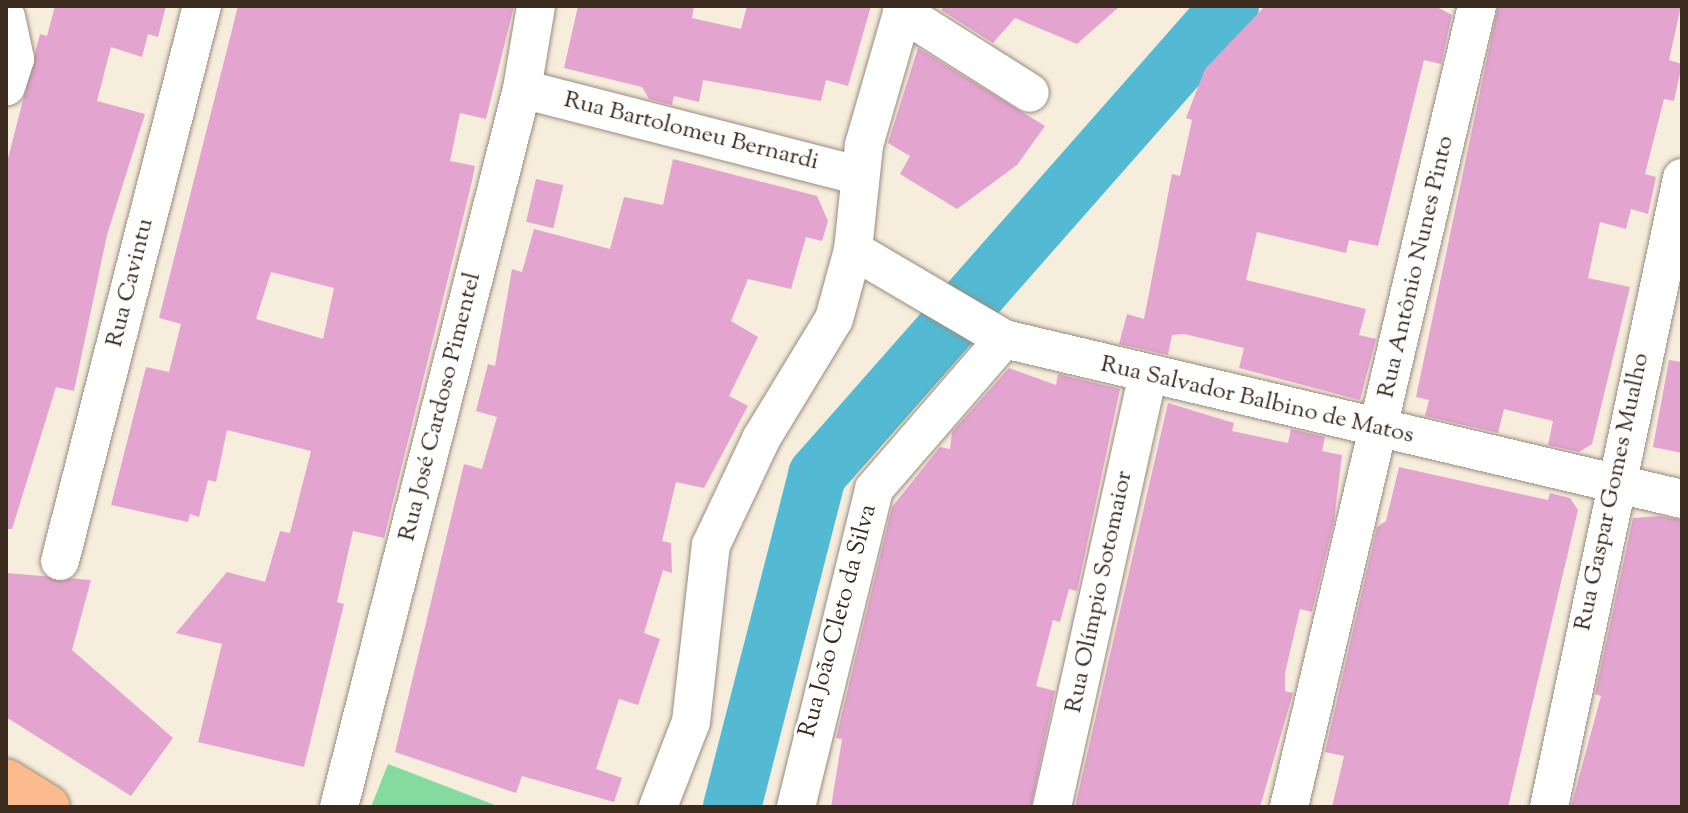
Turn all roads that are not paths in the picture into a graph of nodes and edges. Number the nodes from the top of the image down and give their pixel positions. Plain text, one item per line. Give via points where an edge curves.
1 (202, 6) edge
2 (536, 6) edge
3 (1477, 6) edge
4 (903, 9) edge
5 (6, 17) edge
6 (6, 87) edge
7 (522, 89) junction
8 (1030, 93) dead end
9 (860, 176) junction
10 (1682, 178) edge
11 (853, 250) junction
12 (993, 332) junction
13 (1147, 377) junction
14 (1380, 430) junction
15 (1612, 483) junction
16 (1682, 499) edge
17 (60, 561) dead end
18 (6, 781) edge
19 (48, 807) edge
20 (339, 807) edge
21 (658, 807) edge
22 (796, 807) edge
23 (1052, 807) edge
24 (1289, 807) edge
25 (1549, 807) edge

1 - 17 street, Rua Cavintu
2 - 7 street, Rua José Cardoso Pimentel
3 - 14 street, Rua Antônio Nunes Pinto
4 - 8 street
4 - 9 street
5 - 6 street via 15,46
7 - 9 street, Rua Bartolomeu Bernardi
7 - 20 street, Rua José Cardoso Pimentel
9 - 11 street
10 - 15 street, Rua Gaspar Gomes Mualho
11 - 12 street, Rua Salvador Balbino de Matos
11 - 21 street via 834,319 761,439 711,545 691,722
12 - 13 street, Rua Salvador Balbino de Matos
12 - 22 street, Rua João Cleto da Silva via 874,489
13 - 14 street, Rua Salvador Balbino de Matos
13 - 23 street, Rua Olímpio Sotomaior
14 - 15 street, Rua Salvador Balbino de Matos
14 - 24 street, Rua Antônio Nunes Pinto
15 - 16 street, Rua Salvador Balbino de Matos
15 - 25 street, Rua Gaspar Gomes Mualho
18 - 19 main road

